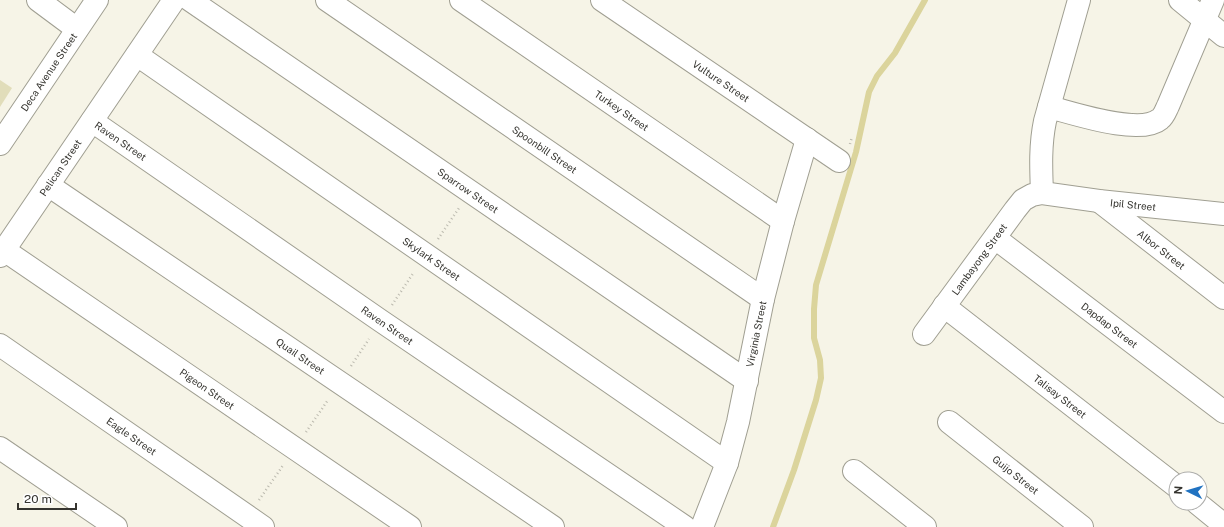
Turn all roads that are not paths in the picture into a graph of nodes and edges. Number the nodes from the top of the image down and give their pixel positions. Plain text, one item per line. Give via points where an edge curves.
1 (38, 0) edge
2 (97, 0) edge
3 (174, 0) edge
4 (190, 0) edge
5 (327, 0) edge
6 (461, 0) edge
7 (602, 0) edge
8 (1079, 0) edge
9 (1180, 0) edge
10 (1213, 0) edge
11 (1204, 20) junction
12 (77, 30) junction
13 (1224, 36) edge
14 (136, 55) junction
15 (1049, 107) junction
16 (92, 121) junction
17 (807, 139) junction
18 (0, 144) edge
19 (839, 161) dead end
20 (48, 185) junction
21 (1042, 193) junction
22 (1099, 201) junction
23 (1224, 214) edge
24 (783, 220) junction
25 (995, 238) junction
26 (2, 253) edge
27 (1224, 298) edge
28 (763, 299) junction
29 (944, 306) junction
30 (924, 334) dead end
31 (0, 345) edge
32 (747, 381) junction
33 (1224, 412) edge
34 (949, 422) dead end
35 (0, 448) edge
36 (727, 462) junction
37 (854, 471) dead end
38 (1168, 480) edge
39 (1207, 511) edge
40 (256, 522) edge
41 (1224, 525) edge
42 (116, 527) edge
43 (410, 527) edge
44 (553, 527) edge
45 (685, 527) edge
46 (702, 527) edge
47 (925, 527) edge
48 (1082, 527) edge

1 - 12 street
2 - 12 street, Deca Avenue Street
3 - 14 street, Pelican Street
4 - 32 street, Sparrow Street
5 - 28 street, Spoonbill Street
6 - 24 street, Turkey Street
7 - 17 street, Vulture Street
8 - 15 street
9 - 11 street
10 - 11 street
11 - 13 street
11 - 15 street via 1168,106 1160,119 1135,126
12 - 18 street, Deca Avenue Street
14 - 16 street, Pelican Street
14 - 36 street, Skylark Street
15 - 21 street via 1041,139
16 - 20 street, Pelican Street
16 - 45 street, Raven Street
17 - 19 street, Vulture Street
17 - 24 street, Virginia Street
20 - 26 street, Pelican Street
20 - 44 street, Quail Street
21 - 22 street, Ipil Street
21 - 25 street, Lambayong Street via 1023,200
22 - 23 street, Ipil Street
22 - 27 street, Albor Street
24 - 28 street, Virginia Street
25 - 29 street, Lambayong Street
25 - 33 street, Dapdap Street
26 - 43 street, Pigeon Street
28 - 32 street, Virginia Street
29 - 30 street, Lambayong Street
29 - 38 street, Talisay Street
31 - 40 street, Eagle Street
32 - 36 street, Virginia Street
34 - 48 street, Guijo Street
35 - 42 street
36 - 46 street, Virginia Street
37 - 47 street
39 - 41 street

